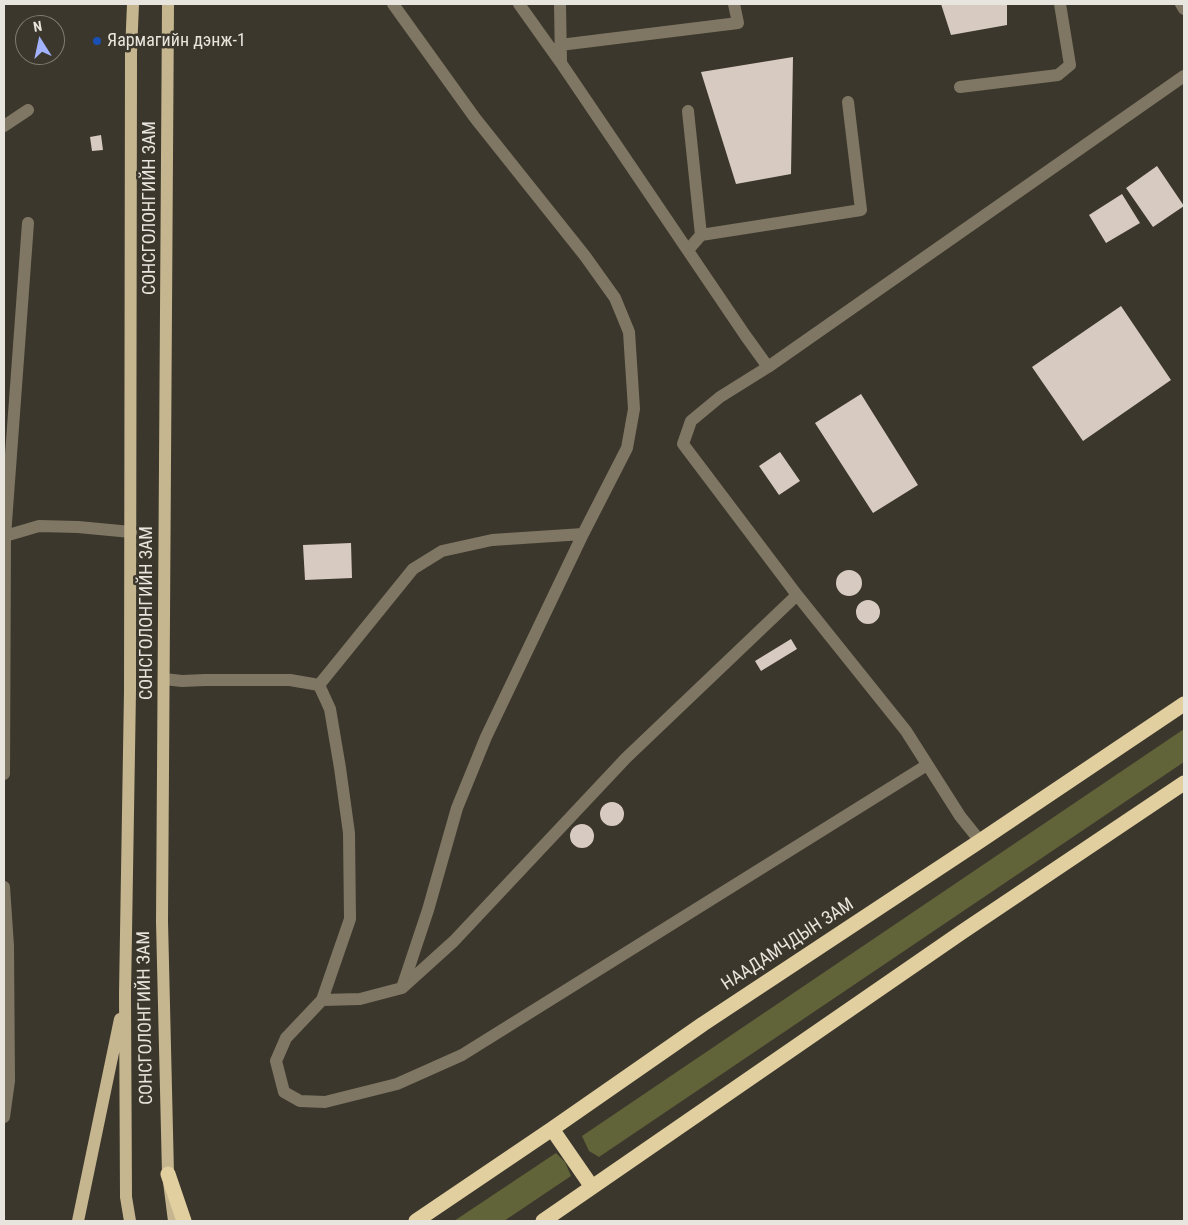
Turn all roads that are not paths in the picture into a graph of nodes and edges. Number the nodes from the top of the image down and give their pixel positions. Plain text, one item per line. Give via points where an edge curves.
1 (133, 4) edge
2 (168, 4) edge
3 (393, 4) edge
4 (519, 4) edge
5 (560, 4) edge
6 (734, 4) edge
7 (1060, 4) edge
8 (1181, 4) edge
9 (1184, 9) edge
10 (560, 45) junction
11 (561, 63) junction
12 (1184, 76) edge
13 (960, 87) dead end
14 (848, 102) dead end
15 (28, 110) dead end
16 (688, 110) dead end
17 (4, 126) edge
18 (28, 223) dead end
19 (701, 235) junction
20 (688, 250) junction
21 (768, 367) junction
22 (131, 532) junction
23 (583, 534) junction
24 (5, 536) junction
25 (797, 595) junction
26 (164, 679) junction
27 (318, 685) junction
28 (1184, 704) edge
29 (4, 749) edge
30 (928, 765) junction
31 (4, 774) edge
32 (1184, 783) edge
33 (980, 841) junction
34 (4, 887) edge
35 (6, 947) edge
36 (402, 988) junction
37 (125, 994) junction
38 (322, 1000) junction
39 (4, 1117) edge
40 (552, 1129) junction
41 (168, 1174) junction
42 (592, 1187) junction
43 (78, 1221) edge
44 (130, 1221) edge
45 (174, 1221) edge
46 (184, 1221) edge
47 (416, 1221) edge
48 (543, 1221) edge

1 - 22 main road, СОНСГОЛОНГИЙН ЗАМ
2 - 26 main road, СОНСГОЛОНГИЙН ЗАМ
3 - 23 street via 475,118 585,256 615,298 629,332 634,409 627,448
4 - 11 street
5 - 10 street
6 - 10 street via 738,23
7 - 13 street via 1070,65 1058,75
8 - 9 street
10 - 11 street
11 - 20 street
12 - 21 street
14 - 19 street via 861,210
15 - 17 street
16 - 19 street
18 - 24 street
19 - 20 street
20 - 21 street
21 - 25 street via 720,397 690,421 683,444
22 - 24 street via 39,526
22 - 37 main road, СОНСГОЛОНГИЙН ЗАМ
23 - 27 street via 492,540 442,551 413,569
23 - 36 street via 486,737 457,808
24 - 29 street
25 - 30 street via 906,731
25 - 36 street via 626,758 454,942
26 - 27 street via 290,680
26 - 41 main road, СОНСГОЛОНГИЙН ЗАМ via 162,921
27 - 38 street via 330,709 349,833 350,919
28 - 33 highway, НААДАМЧДЫН ЗАМ
29 - 31 street
30 - 33 street
30 - 38 street via 462,1054 397,1084 325,1102 300,1102 284,1092 276,1061 286,1038
32 - 42 highway
33 - 40 highway, НААДАМЧДЫН ЗАМ via 703,1024
34 - 35 street
35 - 39 street via 9,1081
36 - 38 street via 360,998
37 - 43 main road
37 - 44 main road, СОНСГОЛОНГИЙН ЗАМ via 126,1197
40 - 42 highway
40 - 47 highway, НААДАМЧДЫН ЗАМ
41 - 45 main road, СОНСГОЛОНГИЙН ЗАМ
41 - 46 highway
42 - 48 highway

